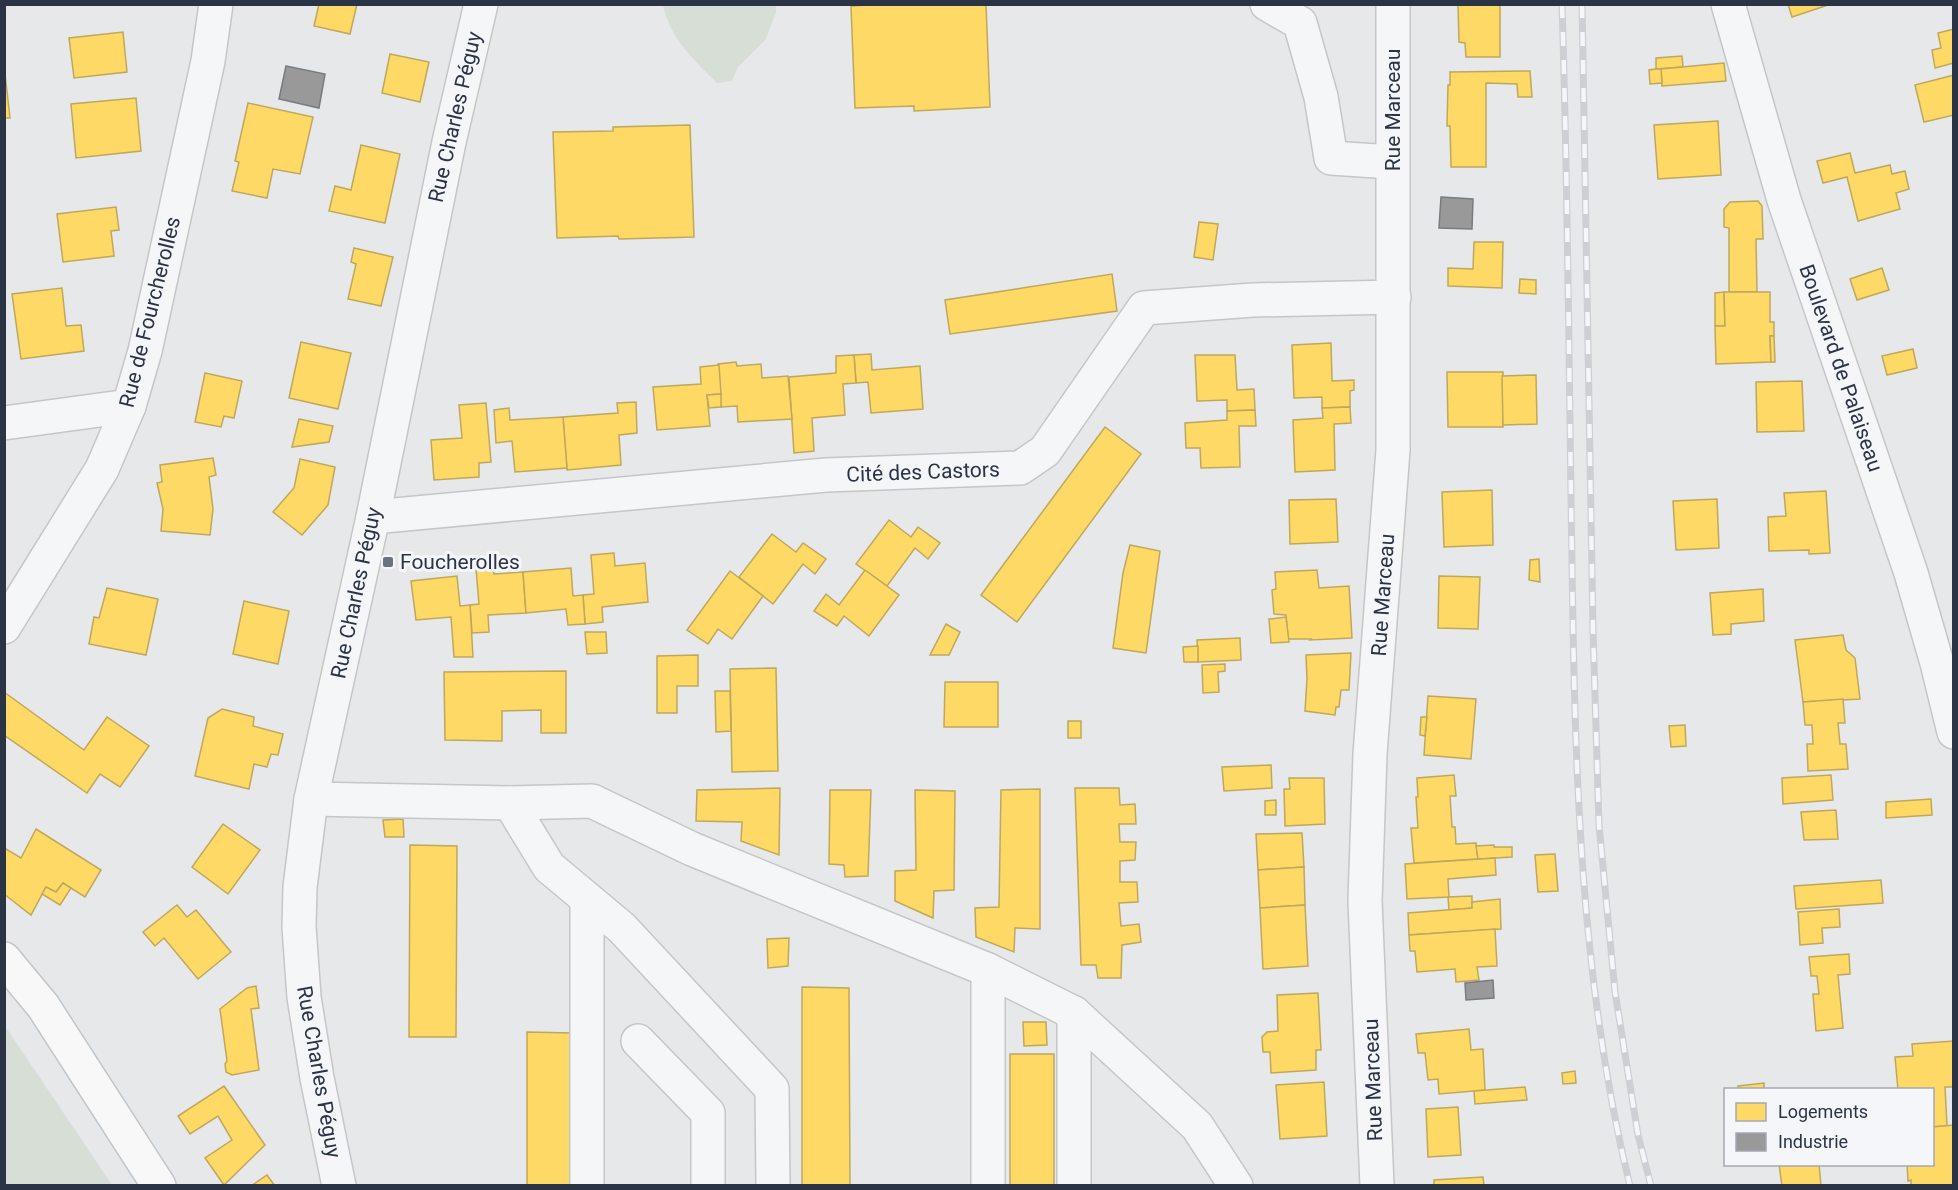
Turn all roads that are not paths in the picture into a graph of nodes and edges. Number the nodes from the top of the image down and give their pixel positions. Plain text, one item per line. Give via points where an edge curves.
1 (216, 4) edge
2 (481, 4) edge
3 (1267, 4) edge
4 (1394, 4) edge
5 (1728, 4) edge
6 (1392, 162) junction
7 (1394, 297) junction
8 (129, 406) junction
9 (4, 423) edge
10 (373, 517) junction
11 (4, 627) edge
12 (1953, 732) edge
13 (311, 799) junction
14 (510, 802) junction
15 (587, 898) junction
16 (4, 959) edge
17 (988, 970) junction
18 (1074, 1013) junction
19 (638, 1041) dead end
20 (159, 1185) edge
21 (339, 1185) edge
22 (587, 1185) edge
23 (708, 1185) edge
24 (773, 1185) edge
25 (988, 1185) edge
26 (1074, 1185) edge
27 (1236, 1185) edge
28 (1377, 1185) edge

1 - 8 street, Rue de Fourcherolles via 208,61 145,351
2 - 10 street, Rue Charles Péguy
3 - 6 street via 1300,23 1321,97 1331,158
4 - 6 street, Rue Marceau
5 - 12 street, Boulevard de Palaiseau via 1784,200 1911,573
6 - 7 street, Rue Marceau
7 - 10 street, Cité des Castors via 1253,300 1144,308 1045,451 1020,468 826,475
7 - 28 street, Rue Marceau via 1393,450 1370,754 1365,901
8 - 9 street
8 - 11 street, Rue de Fourcherolles via 102,469
10 - 13 street, Rue Charles Péguy
13 - 14 street
13 - 21 street, Rue Charles Péguy via 300,887 304,996
14 - 15 street via 549,867
14 - 17 street via 592,801 692,849
15 - 22 street
15 - 24 street via 622,928 772,1089
16 - 20 main road via 43,1006
17 - 18 street
17 - 25 street
18 - 26 street
18 - 27 street via 1197,1126
19 - 23 street via 708,1113

